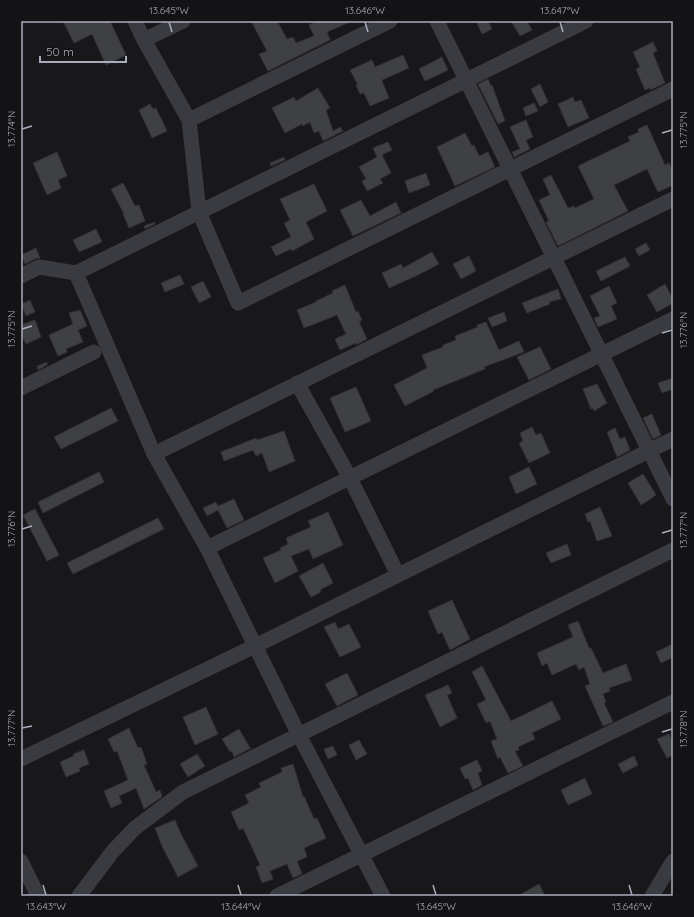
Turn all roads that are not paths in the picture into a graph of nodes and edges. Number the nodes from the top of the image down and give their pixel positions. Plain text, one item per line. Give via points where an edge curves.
1 (135, 21) edge
2 (183, 21) edge
3 (390, 21) edge
4 (437, 21) edge
5 (586, 21) edge
6 (144, 40) junction
7 (466, 80) junction
8 (673, 89) edge
9 (190, 120) junction
10 (510, 169) junction
11 (673, 198) edge
12 (200, 212) junction
13 (554, 257) junction
14 (76, 274) junction
15 (21, 276) edge
16 (673, 320) edge
17 (94, 352) dead end
18 (602, 354) junction
19 (296, 383) junction
20 (21, 388) edge
21 (673, 439) edge
22 (649, 451) junction
23 (154, 454) junction
24 (350, 478) junction
25 (673, 499) edge
26 (207, 548) junction
27 (673, 550) edge
28 (398, 576) junction
29 (255, 646) junction
30 (673, 702) edge
31 (299, 735) junction
32 (21, 759) edge
33 (362, 854) junction
34 (21, 861) edge
35 (673, 861) edge
36 (38, 896) edge
37 (79, 896) edge
38 (277, 896) edge
39 (383, 896) edge
40 (652, 896) edge

1 - 6 street
2 - 6 street
3 - 9 street
4 - 7 street
5 - 7 street
6 - 9 street
7 - 10 street
7 - 12 street
8 - 10 street
9 - 12 street
10 - 12 street via 238,303
10 - 13 street
11 - 13 street
12 - 14 street
13 - 18 street
13 - 19 street
14 - 15 street via 39,267
14 - 23 street
16 - 18 street
17 - 20 street
18 - 22 street
18 - 24 street
19 - 23 street
19 - 24 street
21 - 22 street
22 - 25 street
22 - 28 street
23 - 26 street
24 - 26 street
24 - 28 street
26 - 29 street
27 - 31 street
28 - 29 street
29 - 31 street
29 - 32 street
30 - 33 street
31 - 33 street
31 - 37 street via 183,792 134,828
33 - 38 street
33 - 39 street
34 - 36 street
35 - 40 street

